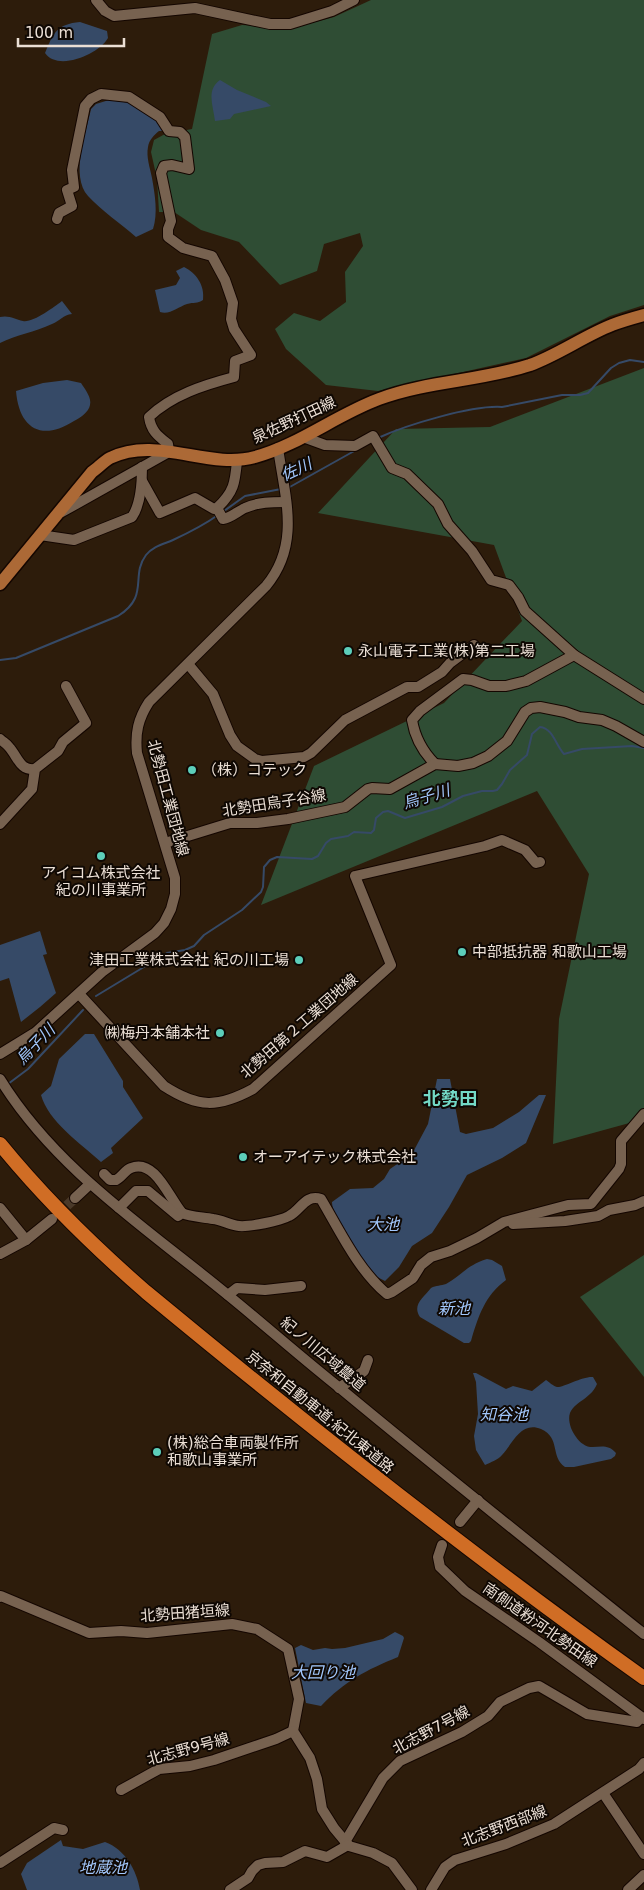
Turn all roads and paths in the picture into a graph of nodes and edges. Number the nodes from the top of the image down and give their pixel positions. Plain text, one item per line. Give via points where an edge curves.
1 (96, 0) edge
2 (354, 0) edge
3 (57, 219) dead end
4 (644, 314) edge
5 (302, 437) junction
6 (278, 448) junction
7 (169, 452) junction
8 (237, 461) junction
9 (142, 467) junction
10 (142, 480) junction
11 (285, 499) junction
12 (219, 512) junction
13 (56, 514) junction
14 (40, 535) junction
15 (0, 584) edge
16 (474, 645) dead end
17 (574, 655) junction
18 (188, 664) junction
19 (66, 686) dead end
20 (644, 699) edge
21 (0, 739) edge
22 (644, 742) edge
23 (436, 764) junction
24 (35, 769) junction
25 (0, 824) edge
26 (165, 843) junction
27 (540, 862) dead end
28 (80, 995) junction
29 (0, 1054) edge
30 (0, 1080) edge
31 (644, 1114) edge
32 (0, 1144) edge
33 (104, 1174) dead end
34 (90, 1184) junction
35 (75, 1198) tunnel mouth
36 (644, 1201) edge
37 (0, 1208) edge
38 (119, 1208) junction
39 (182, 1213) junction
40 (52, 1219) tunnel mouth
41 (495, 1226) junction
42 (26, 1240) junction
43 (0, 1254) edge
44 (301, 1286) dead end
45 (228, 1295) junction
46 (368, 1360) dead end
47 (339, 1388) junction
48 (478, 1500) junction
49 (460, 1522) dead end
50 (442, 1545) dead end
51 (0, 1597) edge
52 (644, 1634) edge
53 (644, 1678) edge
54 (643, 1718) edge
55 (293, 1731) junction
56 (644, 1763) edge
57 (121, 1790) dead end
58 (603, 1793) junction
59 (63, 1830) dead end
60 (346, 1843) junction
61 (644, 1854) edge
62 (0, 1863) edge
63 (644, 1875) edge
64 (230, 1890) edge
65 (412, 1890) edge
66 (431, 1890) edge
67 (628, 1890) edge

1 - 2 street via 114,16 195,8 270,24 290,24 332,11
3 - 7 street via 59,213 72,206 67,190 74,187 72,170 85,106 91,99 101,94 129,97 160,117 169,131 180,132 185,137 189,169 164,166 161,173 171,221 168,237 184,248 212,256 234,303 231,319 234,329 251,355 235,361 234,376 184,394 160,407 150,417 150,426 168,444
4 - 5 main road, 泉佐野打田線 via 612,325 532,364 379,399
5 - 6 main road, 泉佐野打田線
5 - 17 street via 325,445 355,446 376,440 392,468 407,474 438,504 448,524 472,551 491,580 509,585 525,611
6 - 8 main road, 泉佐野打田線
6 - 11 street, 北勢田工業団地線
7 - 8 main road, 泉佐野打田線
7 - 9 street
7 - 13 main road, 泉佐野打田線 via 146,449 110,458 92,472
8 - 12 street via 234,485
9 - 10 street
9 - 13 street
10 - 12 street via 160,513 195,498
10 - 14 street via 135,513 127,520 74,540
11 - 12 street via 246,507 224,519
11 - 18 street, 北勢田工業団地線 via 288,542 281,566 266,586
13 - 14 main road, 泉佐野打田線
14 - 15 main road, 泉佐野打田線
16 - 18 street via 418,687 407,687 345,720 304,757 262,761 255,760 237,746 213,694
17 - 20 street
17 - 23 street via 526,681 506,686 489,686 463,679 420,711 412,720 415,735
18 - 26 street, 北勢田工業団地線 via 149,702 137,726 137,753
19 - 24 street via 86,723
21 - 24 street via 22,767
22 - 23 street via 602,720 540,707 525,712 507,741 488,756 464,766
23 - 26 street, 北勢田烏子谷線 via 390,789 368,789 345,807 288,819 230,823
24 - 25 street via 32,789
26 - 28 street, 北勢田工業団地線 via 175,878 175,894 164,923 102,972
27 - 28 street, 北勢田第２工業団地線 via 525,850 502,840 355,876 391,965 252,1089 234,1099 215,1103 195,1102 164,1086
28 - 29 street, 北勢田工業団地線 via 36,1032
30 - 34 street, 紀ノ川広域農道 via 52,1147
31 - 41 street via 621,1141 619,1169 591,1204 541,1211
32 - 53 highway, 京奈和自動車道;紀北東道路 via 49,1201 146,1292 385,1485
33 - 39 street via 110,1180 116,1180 132,1168 149,1169 158,1176
34 - 35 street
34 - 38 street, 紀ノ川広域農道
36 - 41 street via 598,1216
37 - 42 street
38 - 39 street via 136,1191 148,1190 178,1216
38 - 45 street, 紀ノ川広域農道
39 - 41 street via 244,1226 287,1217 308,1199 321,1199 356,1257 387,1294 413,1278 431,1257 477,1238
40 - 42 street
42 - 43 street
44 - 45 street via 265,1290 237,1288
45 - 47 street, 紀ノ川広域農道
46 - 47 street via 364,1372
47 - 48 street, 紀ノ川広域農道
48 - 49 street
48 - 52 street, 紀ノ川広域農道
50 - 54 street, 南側道粉河北勢田線 via 438,1556 440,1567 465,1591
51 - 55 street, 北勢田猪垣線 via 89,1633 147,1633 232,1624 257,1629 290,1653 300,1699
54 - 60 street, 北志野7号線 via 637,1722 587,1714 539,1686 529,1688 500,1702 488,1716 462,1732 400,1762 383,1778
55 - 57 street, 北志野9号線 via 214,1760 159,1769
55 - 60 street via 310,1758 322,1809
56 - 58 street, 北志野西部線
58 - 61 street
58 - 66 street, 北志野西部線 via 554,1824 455,1860 444,1867
59 - 62 street via 54,1828
60 - 64 street via 326,1857 305,1851 282,1862 261,1863 245,1881
60 - 65 street via 392,1864
63 - 67 street

